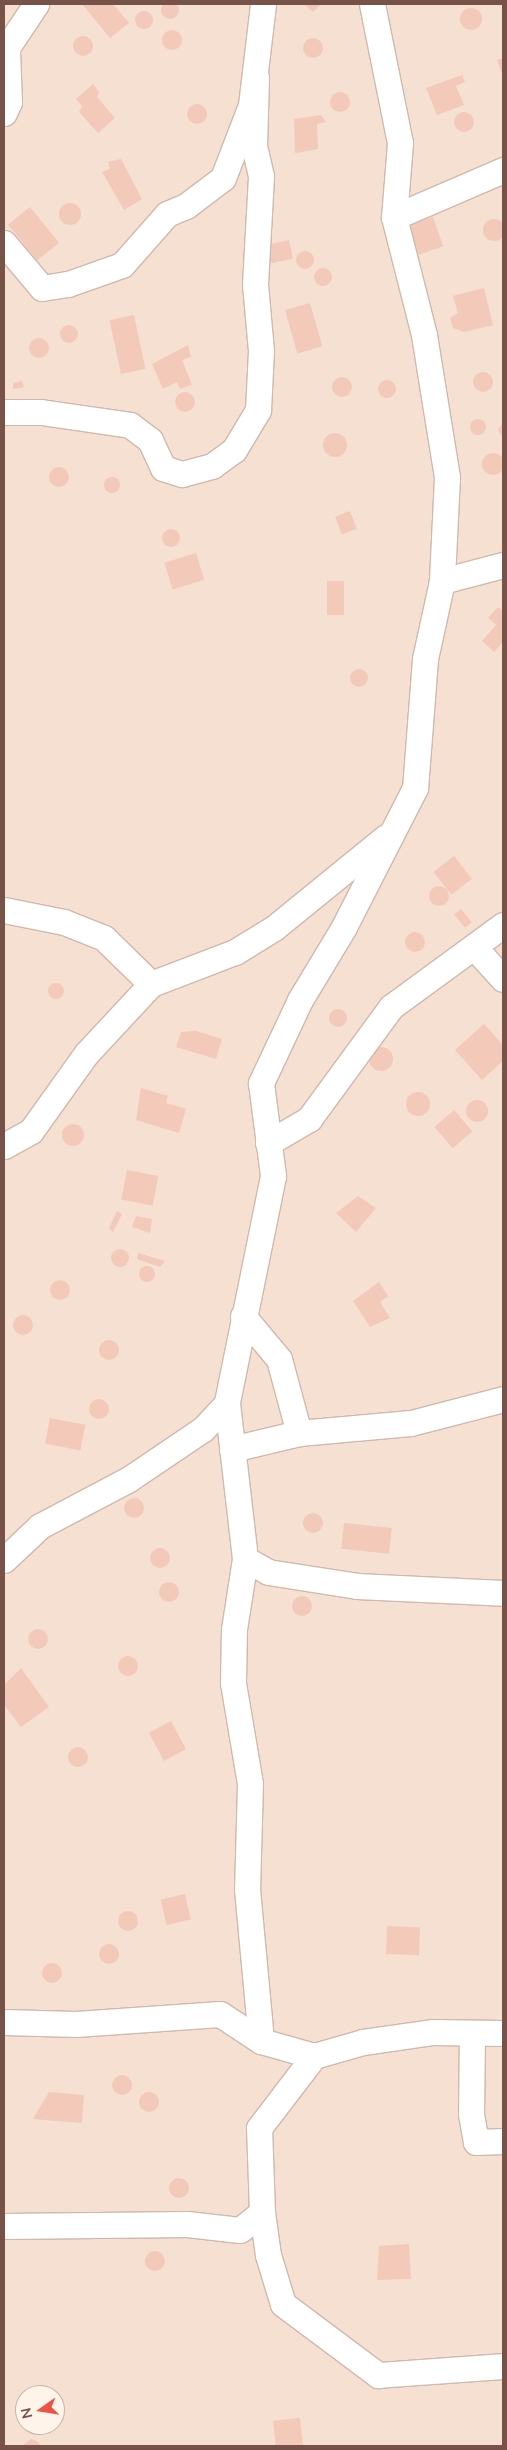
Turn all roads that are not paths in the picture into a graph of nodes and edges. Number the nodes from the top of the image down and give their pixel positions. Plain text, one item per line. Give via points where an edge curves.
1 (36, 4) edge
2 (263, 4) edge
3 (372, 4) edge
4 (5, 52) edge
5 (256, 77) junction
6 (4, 113) edge
7 (503, 170) edge
8 (394, 217) junction
9 (4, 243) edge
10 (4, 412) edge
11 (503, 565) edge
12 (442, 581) junction
13 (415, 788) junction
14 (4, 910) edge
15 (503, 925) edge
16 (474, 947) junction
17 (503, 979) edge
18 (151, 984) junction
19 (268, 1143) junction
20 (4, 1146) edge
21 (243, 1316) junction
22 (503, 1400) edge
23 (227, 1402) junction
24 (299, 1433) junction
25 (232, 1449) junction
26 (245, 1559) junction
27 (4, 1560) edge
28 (503, 1593) edge
29 (4, 2022) edge
30 (503, 2033) edge
31 (472, 2034) junction
32 (261, 2041) junction
33 (314, 2056) junction
34 (503, 2141) edge
35 (262, 2212) junction
36 (4, 2226) edge
37 (503, 2366) edge

1 - 4 street
2 - 5 street
3 - 8 street via 400,143
4 - 6 street via 9,102
5 - 9 street via 244,131 223,178 186,206 166,214 122,265 42,288
5 - 10 street via 254,146 261,176 255,284 260,351 258,410 234,450 212,466 182,474 163,468 150,440 130,425 41,412
7 - 8 street
8 - 12 street via 424,335 447,477
11 - 12 street
12 - 13 street via 424,659
13 - 18 street via 388,836 274,928 235,952
13 - 19 street via 344,927 300,1000 261,1083
14 - 18 street via 64,922 104,938
15 - 16 street
16 - 17 street
16 - 19 street via 391,1006 310,1118
18 - 20 street via 86,1054 31,1131
19 - 21 street via 273,1176
21 - 23 street
21 - 24 street via 279,1359
22 - 24 street via 411,1423
23 - 25 street
23 - 27 street via 204,1429 129,1479 40,1526
24 - 25 street
25 - 26 street
26 - 28 street via 268,1572 357,1586
26 - 32 street via 234,1629 233,1683 250,1784 247,1889
29 - 32 street via 76,2024 220,2014
30 - 31 street
31 - 33 street via 433,2032 363,2042
31 - 34 street via 471,2114 476,2142
32 - 33 street
33 - 35 street via 259,2128
35 - 36 street via 240,2230 187,2224
35 - 37 street via 268,2255 283,2304 378,2375

